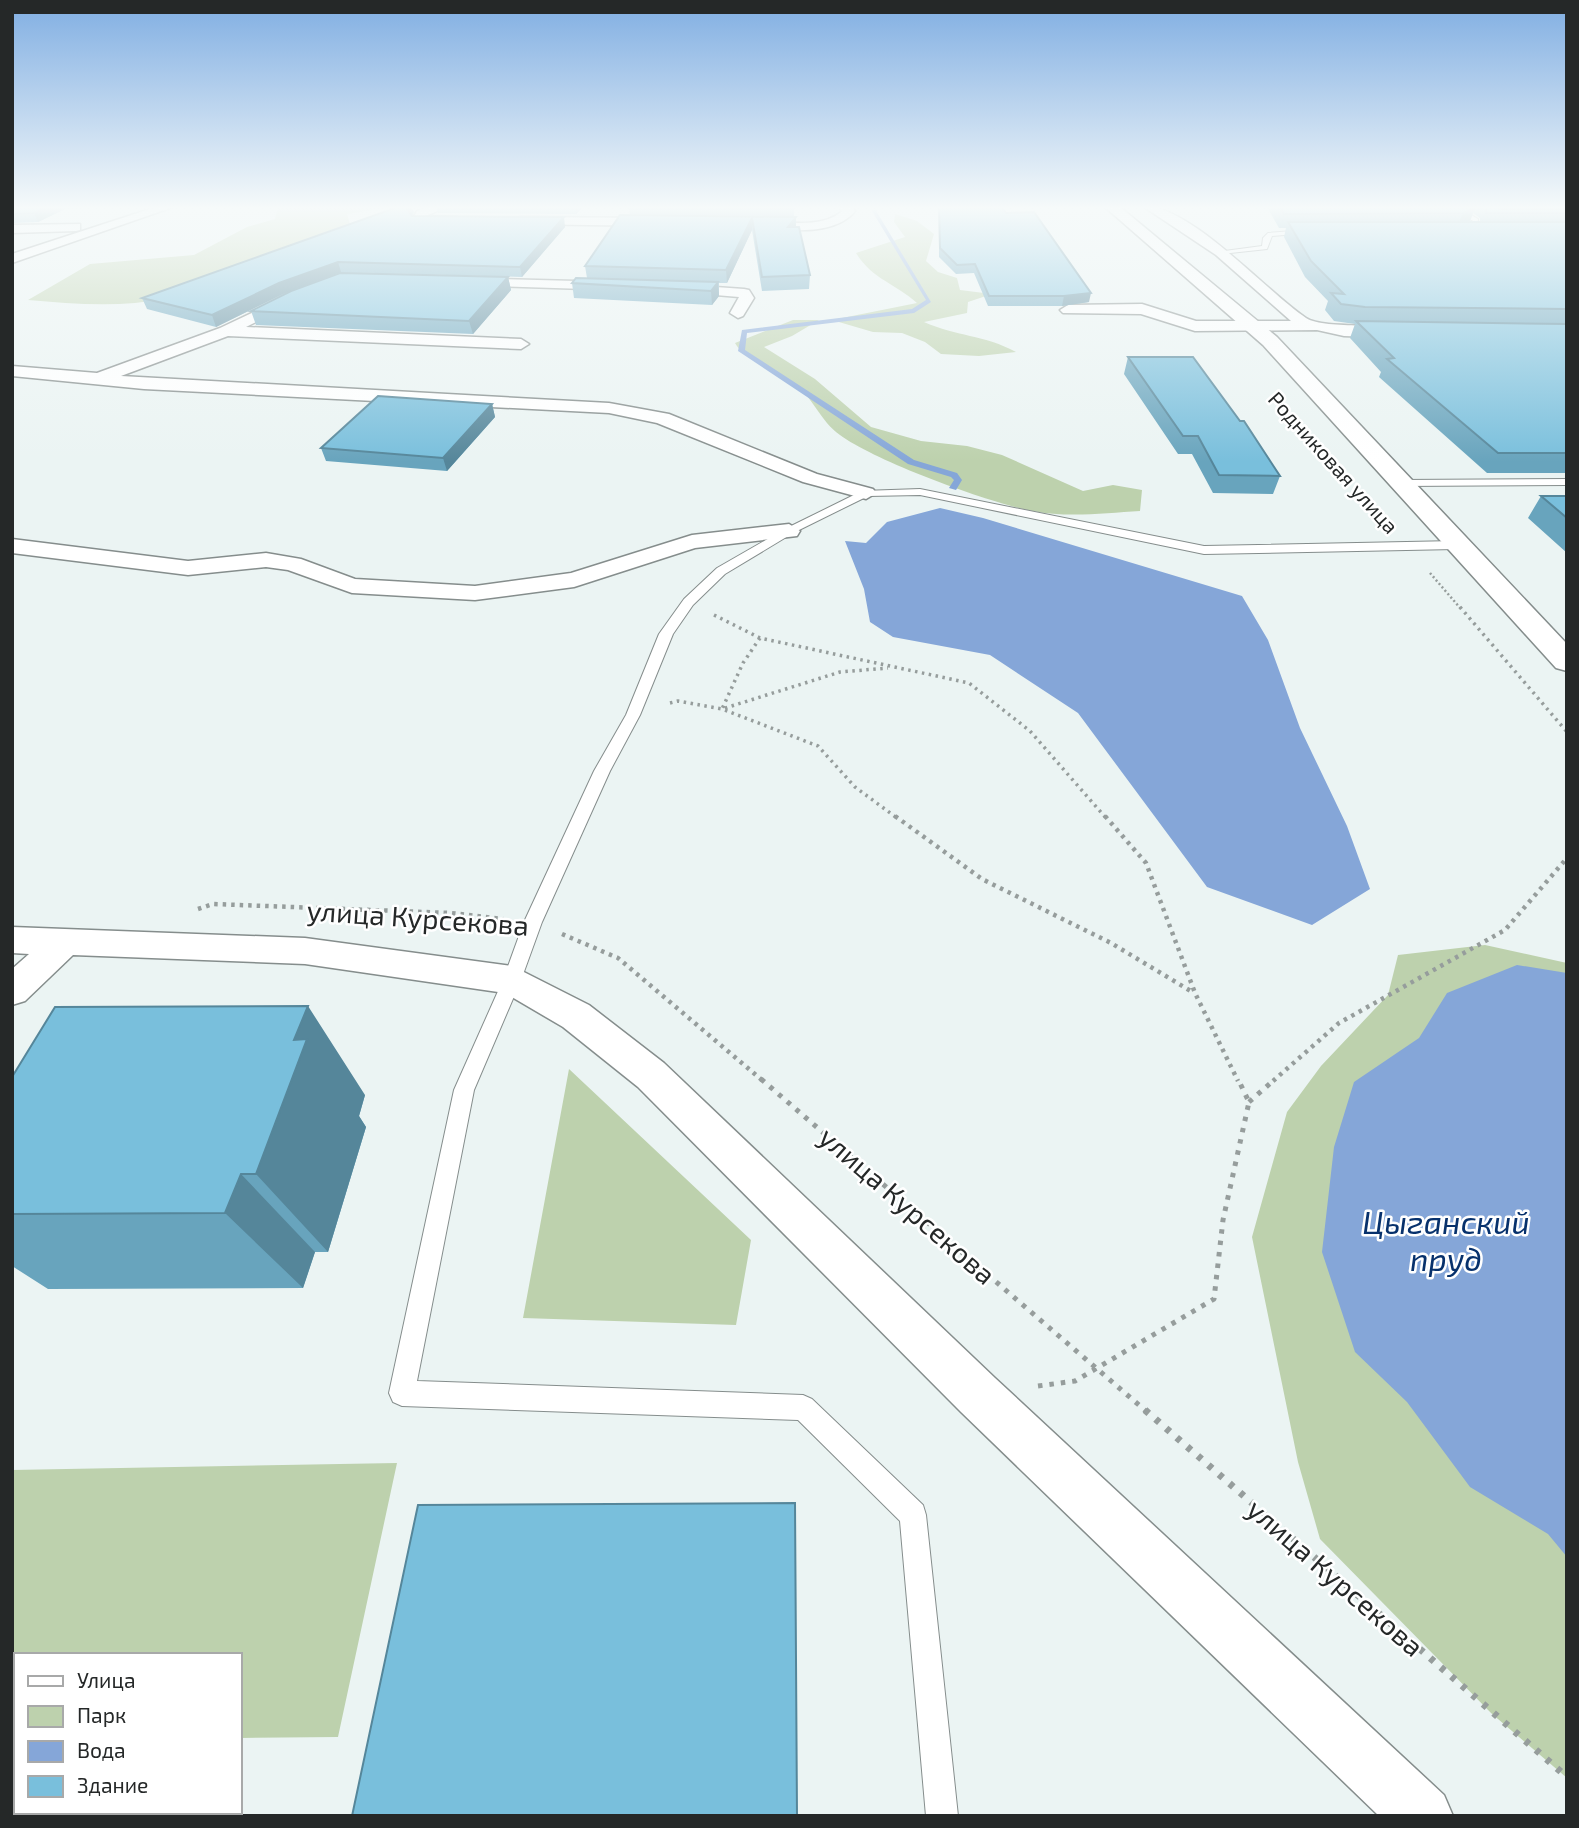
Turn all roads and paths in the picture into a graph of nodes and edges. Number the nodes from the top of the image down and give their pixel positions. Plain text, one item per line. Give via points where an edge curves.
1 (305, 292) edge
2 (733, 292) edge
3 (1214, 292) edge
4 (1267, 292) edge
5 (1068, 310) dead end
6 (738, 313) dead end
7 (1306, 326) junction
8 (1255, 327) junction
9 (226, 331) junction
10 (1413, 333) edge
11 (521, 344) dead end
12 (13, 369) edge
13 (99, 378) junction
14 (1567, 482) edge
15 (1400, 483) junction
16 (866, 493) junction
17 (1361, 493) dead end
18 (789, 531) junction
19 (1407, 545) junction
20 (1456, 545) junction
21 (12, 546) edge
22 (688, 602) junction
23 (760, 638) junction
24 (1567, 662) edge
25 (896, 667) junction
26 (722, 709) junction
27 (633, 715) junction
28 (1567, 732) edge
29 (1567, 858) edge
30 (193, 911) dead end
31 (533, 922) junction
32 (12, 940) edge
33 (65, 942) junction
34 (513, 979) junction
35 (12, 992) edge
36 (1195, 993) junction
37 (1249, 1102) junction
38 (978, 1395) junction
39 (1567, 1777) edge
40 (942, 1816) edge
41 (1423, 1816) edge

1 - 9 street
2 - 6 street via 744,293 747,298
3 - 8 main road, Родниковая улица
4 - 7 street
5 - 8 street via 1142,309 1195,326
7 - 8 street
7 - 10 street
8 - 15 main road, Родниковая улица
9 - 11 street
9 - 13 street
12 - 13 street
13 - 16 street via 609,408 662,418 810,478
14 - 15 lane
15 - 20 main road, Родниковая улица
16 - 18 lane
16 - 19 lane via 920,492 1204,550
17 - 19 path, Родниковая улица
18 - 21 street via 692,542 574,580 475,593 352,586 293,564 266,560 188,568
18 - 22 lane via 722,571
19 - 20 lane
19 - 28 path, Родниковая улица
20 - 24 main road, Родниковая улица
22 - 23 path
22 - 27 lane via 666,634
23 - 25 path
23 - 26 path
25 - 26 path via 840,672
25 - 36 path via 969,683 1030,731 1146,863
26 - 27 path via 678,701
26 - 36 path via 818,746 855,787 982,879 1111,943
27 - 31 lane via 602,771
29 - 37 path via 1505,930 1339,1023
30 - 31 path, улица Курсекова via 213,904 451,913
31 - 34 lane
31 - 39 path, улица Курсекова via 618,958
32 - 33 street, улица Курсекова
33 - 34 street, улица Курсекова via 305,951
33 - 35 street
34 - 38 street, улица Курсекова via 576,1016 651,1075
34 - 40 lane via 464,1090 402,1393 803,1408 913,1515
36 - 37 path
37 - 38 path via 1223,1220 1214,1299 1075,1381
38 - 41 street, улица Курсекова

